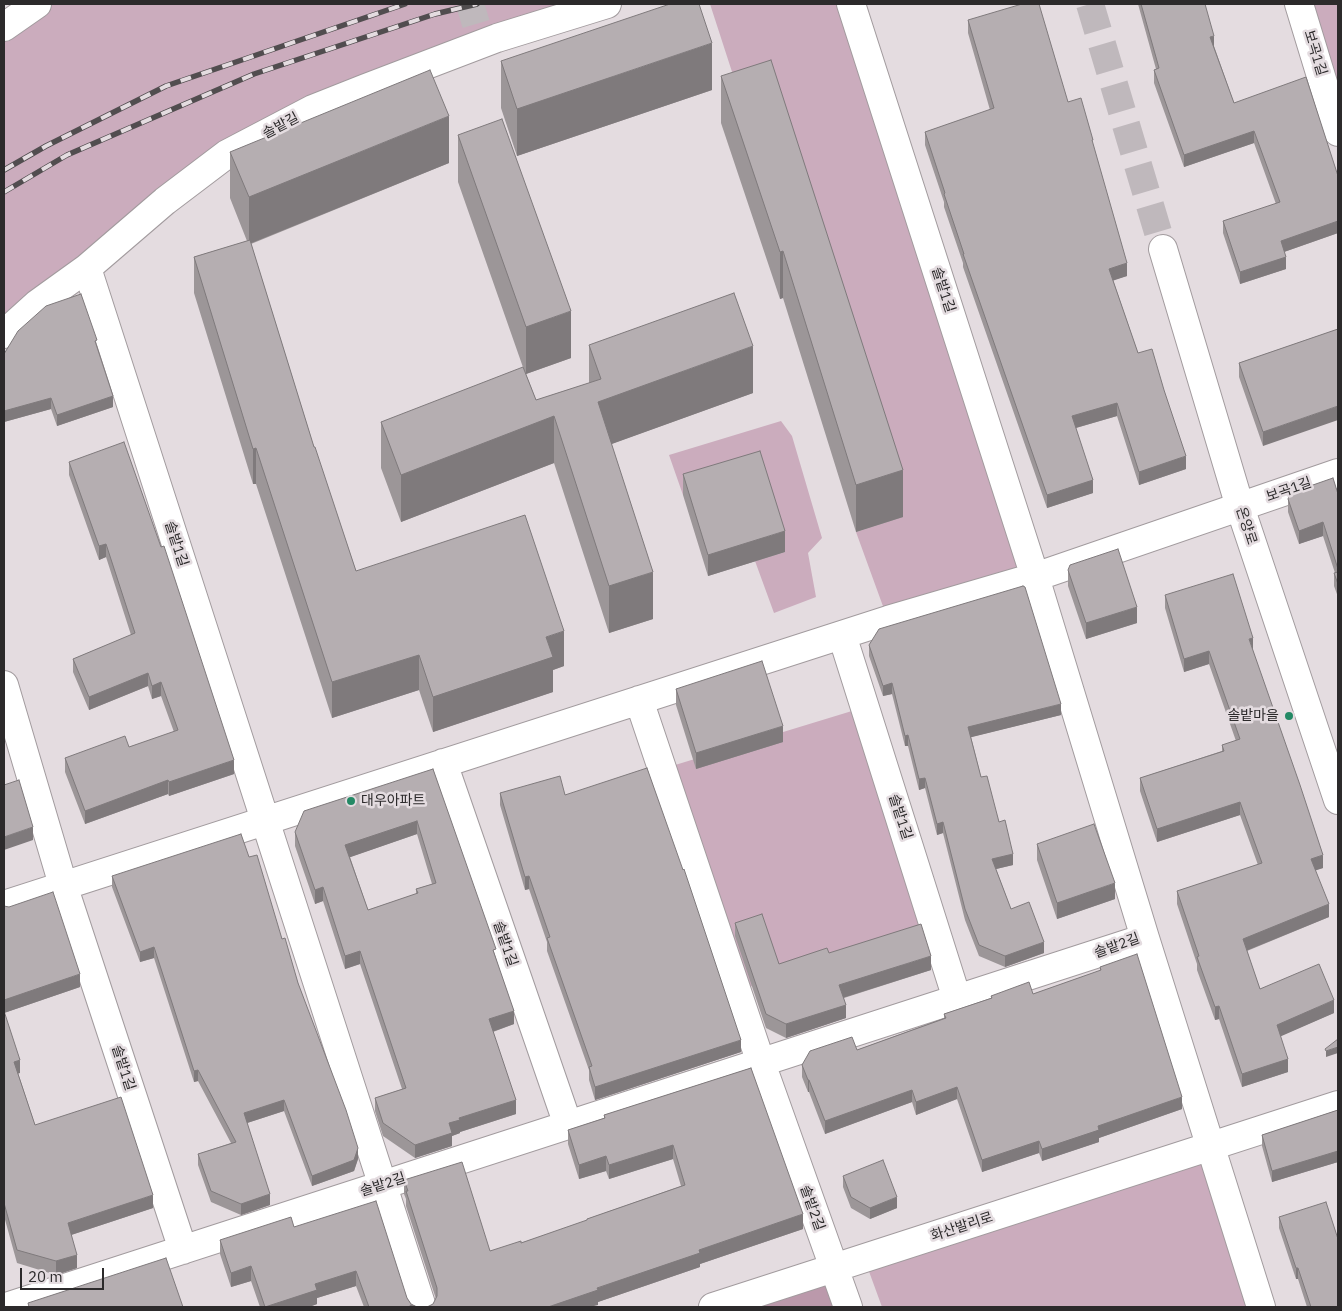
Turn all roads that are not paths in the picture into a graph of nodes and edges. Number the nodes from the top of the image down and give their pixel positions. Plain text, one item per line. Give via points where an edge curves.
1 (37, 4) edge
2 (607, 4) edge
3 (852, 4) edge
4 (1299, 4) edge
5 (4, 27) edge
6 (1338, 132) edge
7 (1163, 249) tunnel mouth
8 (88, 268) junction
9 (4, 334) edge
10 (1338, 473) edge
11 (1240, 507) junction
12 (1036, 577) junction
13 (842, 635) junction
14 (4, 685) edge
15 (639, 700) junction
16 (443, 763) junction
17 (1338, 800) edge
18 (265, 821) junction
19 (63, 886) junction
20 (4, 904) edge
21 (1145, 938) junction
22 (957, 999) junction
23 (761, 1063) junction
24 (1338, 1105) edge
25 (568, 1125) junction
26 (1211, 1146) junction
27 (382, 1186) junction
28 (183, 1250) junction
29 (834, 1268) junction
30 (6, 1307) edge
31 (422, 1307) edge
32 (712, 1307) edge
33 (848, 1307) edge
34 (1261, 1307) edge

1 - 5 street
2 - 8 street, 솔밭길 via 479,33 313,109 226,154 165,201
3 - 12 street, 솔밭1길
4 - 6 street, 보곡1길
7 - 11 street, 온양로
8 - 9 street, 솔밭길 via 37,304
8 - 18 street, 솔밭1길
10 - 11 street, 보곡1길
11 - 12 street
11 - 17 street, 온양로
12 - 13 street
12 - 21 street, 솔밭2길
13 - 15 street
13 - 22 street, 솔밭1길
14 - 19 street, 솔밭1길
15 - 16 street
15 - 23 street
16 - 18 street
16 - 25 street, 솔밭1길
18 - 19 street
18 - 27 street, 솔밭1길
19 - 20 street
19 - 28 street, 솔밭1길
21 - 22 street, 솔밭2길
21 - 26 street
22 - 23 street, 솔밭2길
23 - 25 street, 솔밭2길
23 - 29 street, 솔밭2길
24 - 26 street, 화산발리로
25 - 27 street, 솔밭2길
26 - 29 street, 화산발리로
26 - 34 street
27 - 28 street, 솔밭2길
27 - 31 street, 솔밭1길
28 - 30 street, 솔밭2길
29 - 32 street, 화산발리로
29 - 33 street, 솔밭2길

